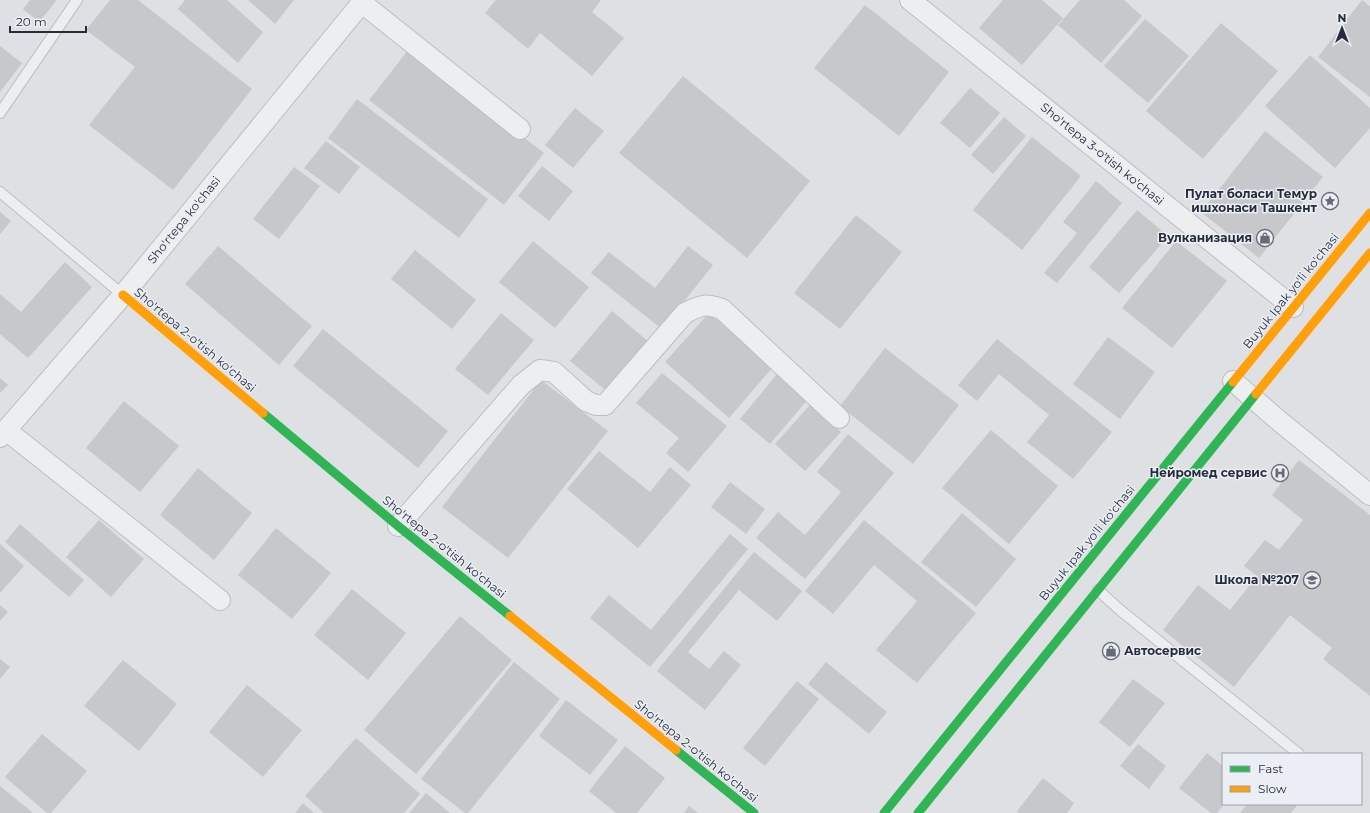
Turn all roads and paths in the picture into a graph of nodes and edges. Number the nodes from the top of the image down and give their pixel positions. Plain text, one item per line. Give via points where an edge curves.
1 (77, 0) edge
2 (910, 0) edge
3 (363, 2) edge
4 (0, 113) edge
5 (520, 129) dead end
6 (0, 192) edge
7 (1370, 213) edge
8 (1370, 254) edge
9 (123, 295) junction
10 (1294, 307) junction
11 (1233, 381) junction
12 (1253, 398) junction
13 (839, 418) dead end
14 (3, 433) edge
15 (1370, 495) edge
16 (398, 526) junction
17 (1098, 590) junction
18 (220, 600) dead end
19 (1298, 753) edge
20 (754, 813) edge
21 (884, 813) edge
22 (918, 813) edge

1 - 4 lane
2 - 10 street, Sho'rtepa 3-o'tish ko'chasi
3 - 5 street
3 - 9 street, Sho'rtepa ko'chasi
6 - 9 lane
7 - 10 main road, Buyuk Ipak yo'li ko'chasi
8 - 12 main road
9 - 14 street, Sho'rtepa ko'chasi
9 - 16 main road, Sho'rtepa 2-o'tish ko'chasi
10 - 11 main road, Buyuk Ipak yo'li ko'chasi
11 - 12 street
11 - 21 main road, Buyuk Ipak yo'li ko'chasi
12 - 15 street
12 - 17 main road
13 - 16 street via 722,309 709,305 700,306 685,314 605,405 596,405 586,400 554,372 540,370 521,385
14 - 18 street
16 - 20 main road, Sho'rtepa 2-o'tish ko'chasi
17 - 19 lane
17 - 22 main road

